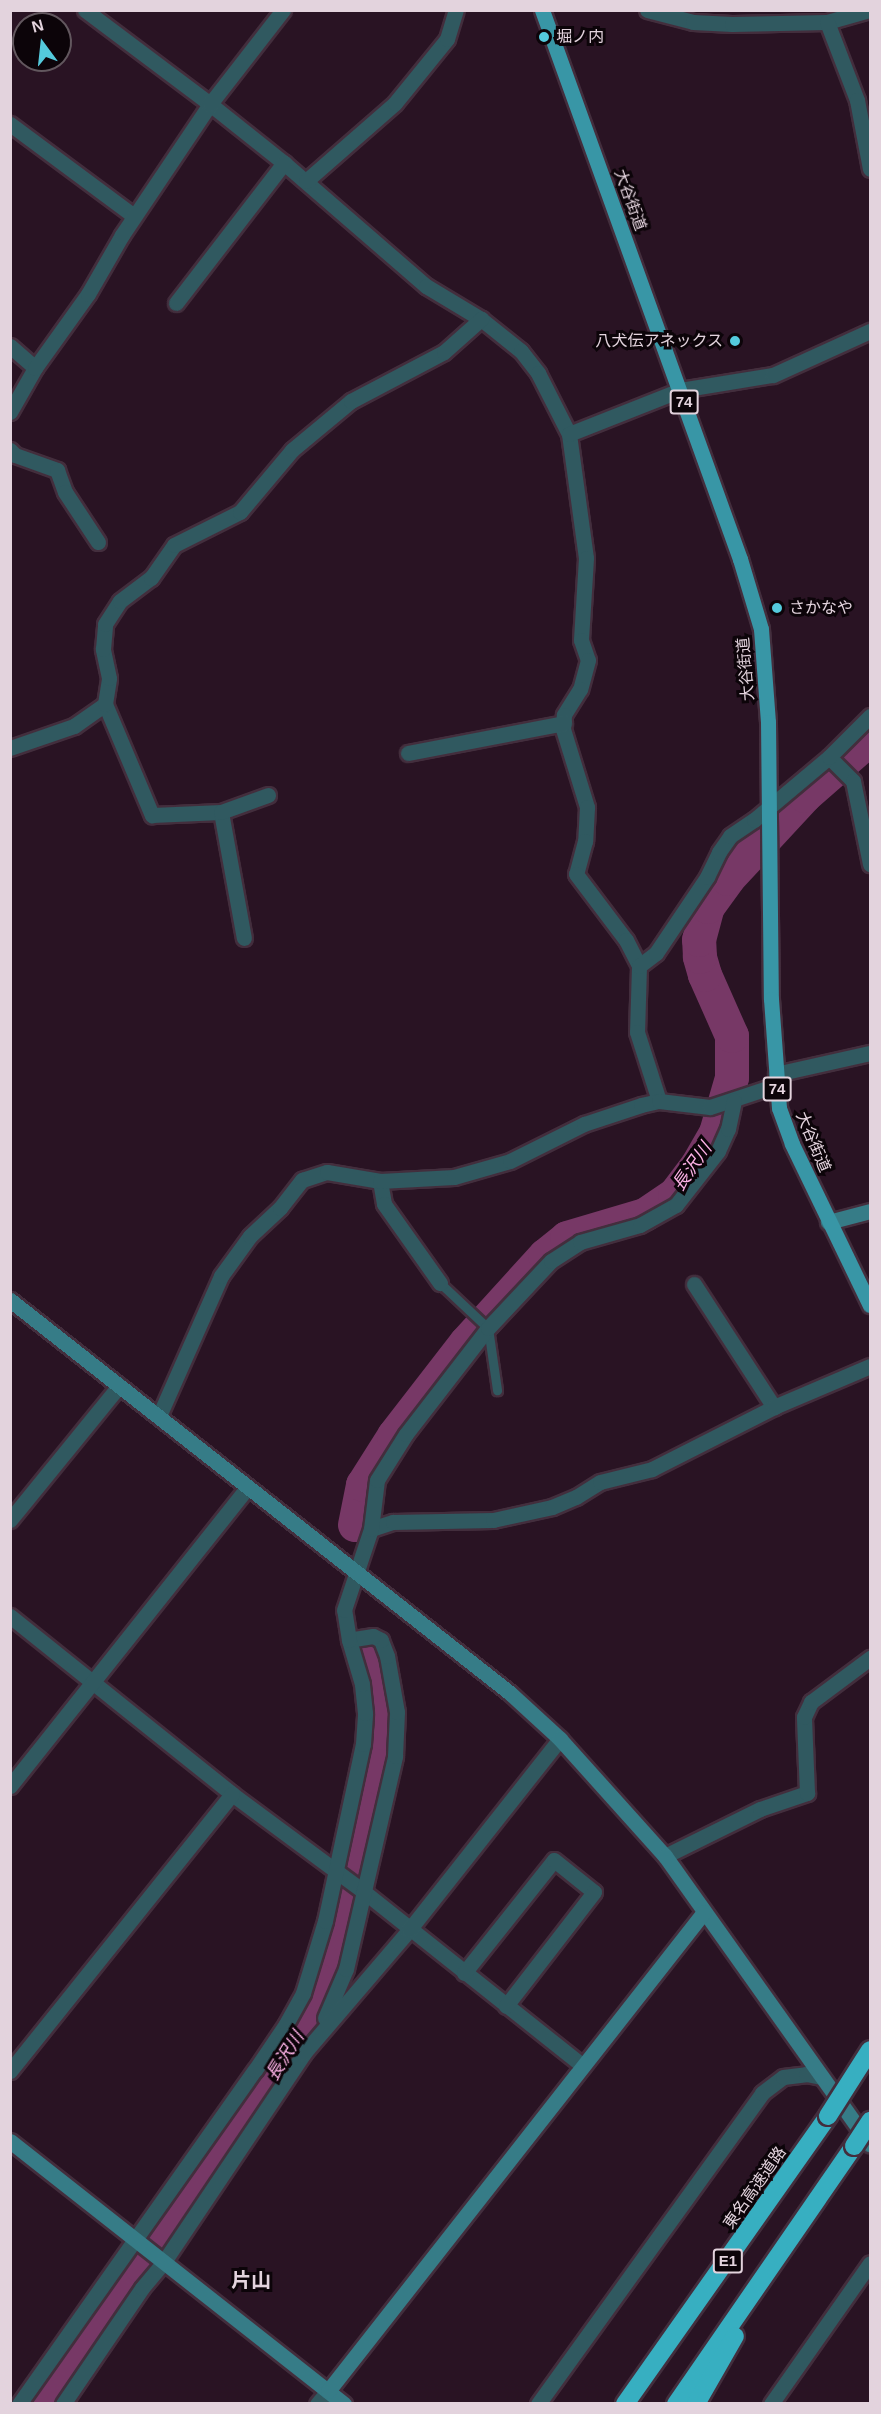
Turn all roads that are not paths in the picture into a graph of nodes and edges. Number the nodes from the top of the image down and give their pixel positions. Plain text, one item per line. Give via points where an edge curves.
1 (85, 10) edge
2 (283, 10) edge
3 (456, 10) edge
4 (542, 10) edge
5 (647, 10) edge
6 (869, 10) edge
7 (850, 13) edge
8 (667, 14) edge
9 (827, 22) junction
10 (210, 104) junction
11 (10, 124) edge
12 (870, 162) edge
13 (284, 163) junction
14 (306, 181) junction
15 (134, 216) junction
16 (176, 303) dead end
17 (481, 320) junction
18 (870, 331) edge
19 (10, 346) edge
20 (35, 368) junction
21 (680, 390) junction
22 (10, 412) edge
23 (569, 434) junction
24 (10, 450) edge
25 (98, 542) dead end
26 (105, 704) junction
27 (870, 716) edge
28 (564, 723) junction
29 (10, 748) edge
30 (408, 753) dead end
31 (829, 757) junction
32 (268, 795) dead end
33 (771, 805) junction
34 (221, 812) junction
35 (870, 864) edge
36 (244, 938) dead end
37 (639, 966) junction
38 (870, 1053) edge
39 (776, 1079) junction
40 (659, 1101) junction
41 (733, 1101) junction
42 (380, 1180) junction
43 (870, 1211) edge
44 (828, 1222) junction
45 (441, 1283) joint
46 (694, 1284) dead end
47 (10, 1300) edge
48 (870, 1305) edge
49 (486, 1327) junction
50 (870, 1365) edge
51 (119, 1386) junction
52 (497, 1390) dead end
53 (774, 1407) junction
54 (159, 1416) junction
55 (248, 1487) junction
56 (10, 1521) edge
57 (371, 1529) junction
58 (355, 1571) junction
59 (10, 1616) edge
60 (349, 1640) junction
61 (870, 1658) edge
62 (93, 1680) junction
63 (560, 1738) junction
64 (10, 1786) edge
65 (232, 1794) junction
66 (665, 1856) junction
67 (336, 1870) junction
68 (363, 1891) junction
69 (704, 1912) junction
70 (409, 1930) junction
71 (464, 1973) junction
72 (506, 2006) junction
73 (870, 2050) edge
74 (304, 2053) junction
75 (583, 2066) junction
76 (10, 2071) edge
77 (821, 2077) junction
78 (870, 2121) edge
79 (10, 2140) edge
80 (862, 2145) edge
81 (789, 2241) junction
82 (137, 2242) junction
83 (161, 2261) junction
84 (870, 2263) edge
85 (718, 2276) junction
86 (328, 2391) junction
87 (19, 2403) edge
88 (63, 2403) edge
89 (318, 2403) edge
90 (344, 2403) edge
91 (538, 2403) edge
92 (615, 2403) edge
93 (626, 2403) edge
94 (676, 2403) edge
95 (696, 2403) edge
96 (771, 2403) edge

1 - 10 street
2 - 10 street
3 - 14 street via 447,39 395,103
4 - 21 main road, 大谷街道 / 74
5 - 8 street
6 - 7 street
7 - 9 street
8 - 9 street via 693,22 732,24
9 - 12 street via 857,100
10 - 13 street
10 - 15 street
11 - 15 street
13 - 14 street
13 - 16 street
14 - 17 street via 426,286
15 - 20 street via 88,294
17 - 23 street via 521,351
17 - 26 street via 444,352 351,401 292,450 240,512 174,545 151,578 120,601 105,624 103,649 109,678
18 - 21 street via 773,375
19 - 20 street
20 - 22 street
21 - 23 street
21 - 33 main road, 大谷街道 / 74 via 761,629
23 - 28 street via 586,558 581,640 588,660 586,675 569,703
24 - 25 street via 57,470 65,492
26 - 29 street via 74,726
26 - 34 street via 152,815
27 - 31 street
28 - 30 street
28 - 37 street via 587,807 585,841 576,874 626,940
31 - 33 street
31 - 35 street via 853,781
32 - 34 street
33 - 37 street via 730,836 656,953
33 - 39 main road, 大谷街道 / 74 via 771,999
34 - 36 street
37 - 40 street via 637,1032
38 - 39 street
39 - 41 street
39 - 44 main road, 大谷街道 / 74 via 779,1108 792,1144
40 - 41 street via 710,1107
40 - 42 street via 612,1113 478,1172 432,1180
41 - 49 street via 728,1129 718,1151 676,1205 640,1225 568,1248 551,1260
42 - 45 street via 384,1204
42 - 54 street via 327,1172 302,1180 250,1236 221,1276
43 - 44 street
44 - 48 main road, 大谷街道 / 74
45 - 49 lane
46 - 53 street
47 - 51 street
49 - 52 lane
49 - 57 street via 377,1480
50 - 53 street
51 - 54 street
51 - 56 street
53 - 57 street via 652,1469 608,1479 552,1507 493,1520 403,1521
54 - 55 street
55 - 58 street
55 - 62 street
57 - 58 street
58 - 60 street via 344,1610
58 - 63 street via 510,1693
59 - 62 street
60 - 67 street via 362,1684 365,1713 358,1773
60 - 68 street via 373,1636 381,1640 397,1712 395,1756
61 - 66 street via 811,1702 804,1717 807,1793 760,1809
62 - 64 street
62 - 65 street
63 - 66 street
63 - 70 street
65 - 67 street
65 - 76 street
66 - 69 street
67 - 68 street
67 - 82 street via 303,1993 286,2024
68 - 70 street
68 - 74 street via 346,1969 327,2015
69 - 75 street
69 - 77 street
70 - 71 street
70 - 74 street
71 - 72 street
71 - 72 street via 554,1860 594,1892
72 - 75 street
73 - 85 highway, 東名高速道路 / E1, bridge
74 - 83 street
75 - 86 street
77 - 80 street
77 - 91 street via 783,2077 762,2093
78 - 80 highway, E1, bridge
79 - 82 street
80 - 81 highway, E1
81 - 94 highway, E1
81 - 95 highway
82 - 83 street
82 - 87 street
83 - 86 street
83 - 88 street
84 - 96 street
85 - 92 highway
85 - 93 highway, 東名高速道路 / E1
86 - 89 street
86 - 90 street

